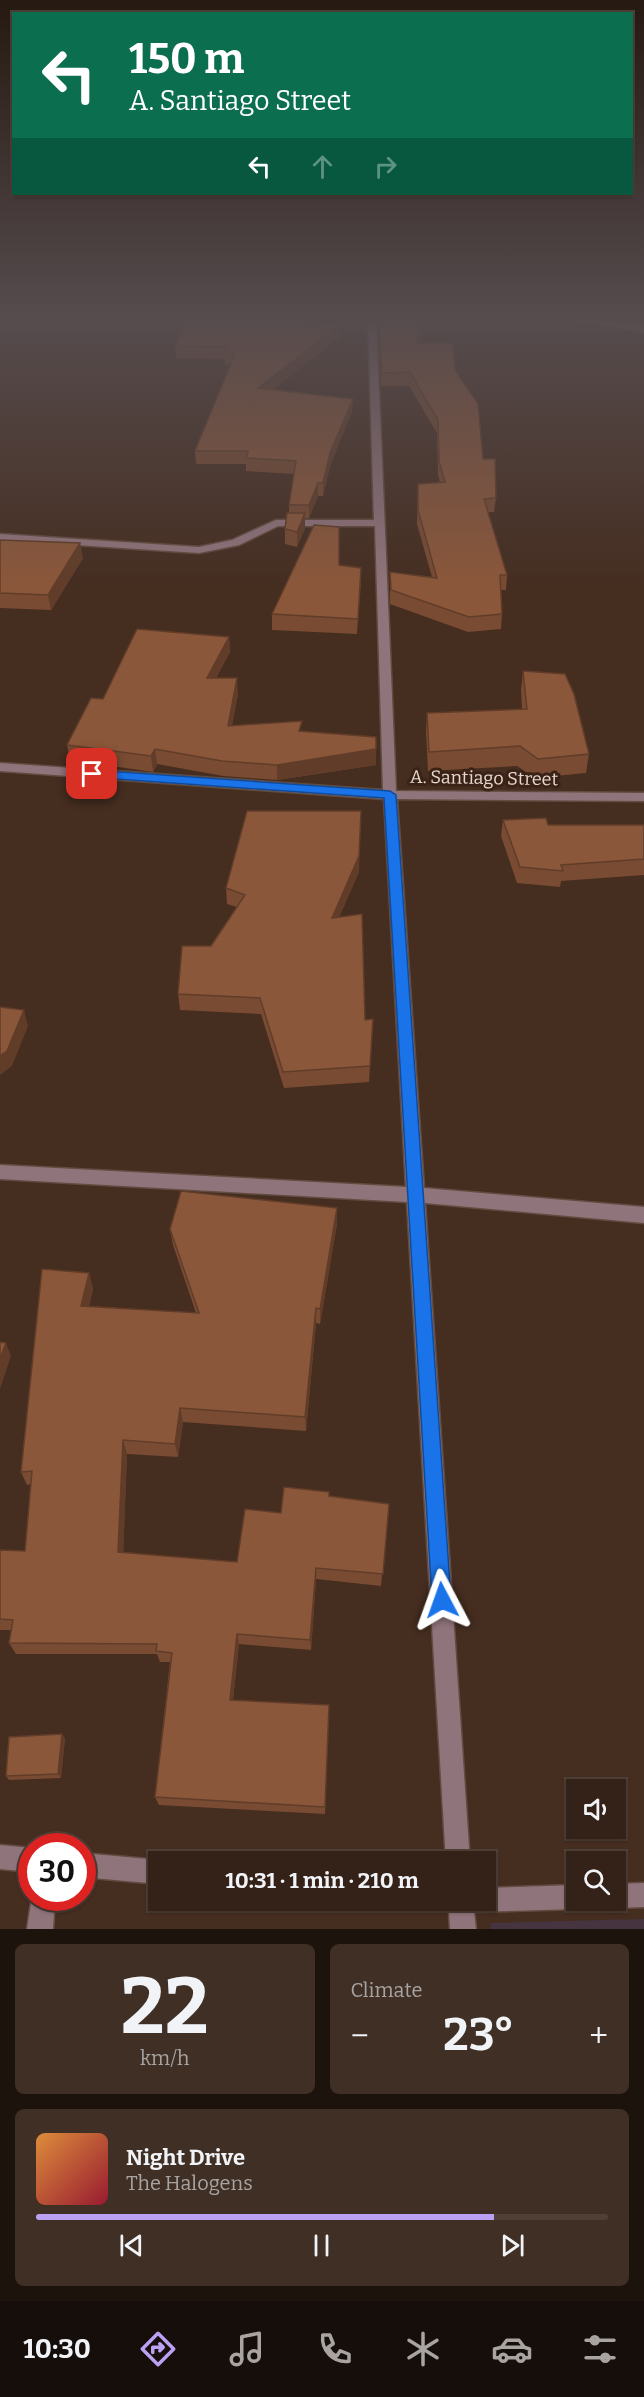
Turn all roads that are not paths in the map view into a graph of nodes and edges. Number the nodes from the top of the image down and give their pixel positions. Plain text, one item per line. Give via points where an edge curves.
1 (376, 408) edge
2 (380, 523) junction
3 (0, 537) edge
4 (0, 767) edge
5 (390, 795) junction
6 (644, 797) edge
7 (0, 1172) edge
8 (416, 1195) junction
9 (644, 1215) edge
10 (457, 1851) edge
11 (0, 1857) edge
12 (18, 1859) edge
13 (96, 1866) edge
14 (148, 1871) edge
15 (644, 1895) edge
16 (626, 1896) edge
17 (566, 1898) edge
18 (496, 1900) edge
19 (42, 1911) edge
20 (462, 1911) edge
21 (40, 1929) edge
22 (463, 1929) edge

1 - 2 street
2 - 3 street via 276,523 236,543 199,550
2 - 5 street
4 - 5 street, A. Santiago Street
5 - 6 street, A. Santiago Street
5 - 8 street
7 - 8 street
8 - 9 street
8 - 10 street
11 - 12 street
13 - 14 street
15 - 16 street
17 - 18 street
19 - 21 street
20 - 22 street

